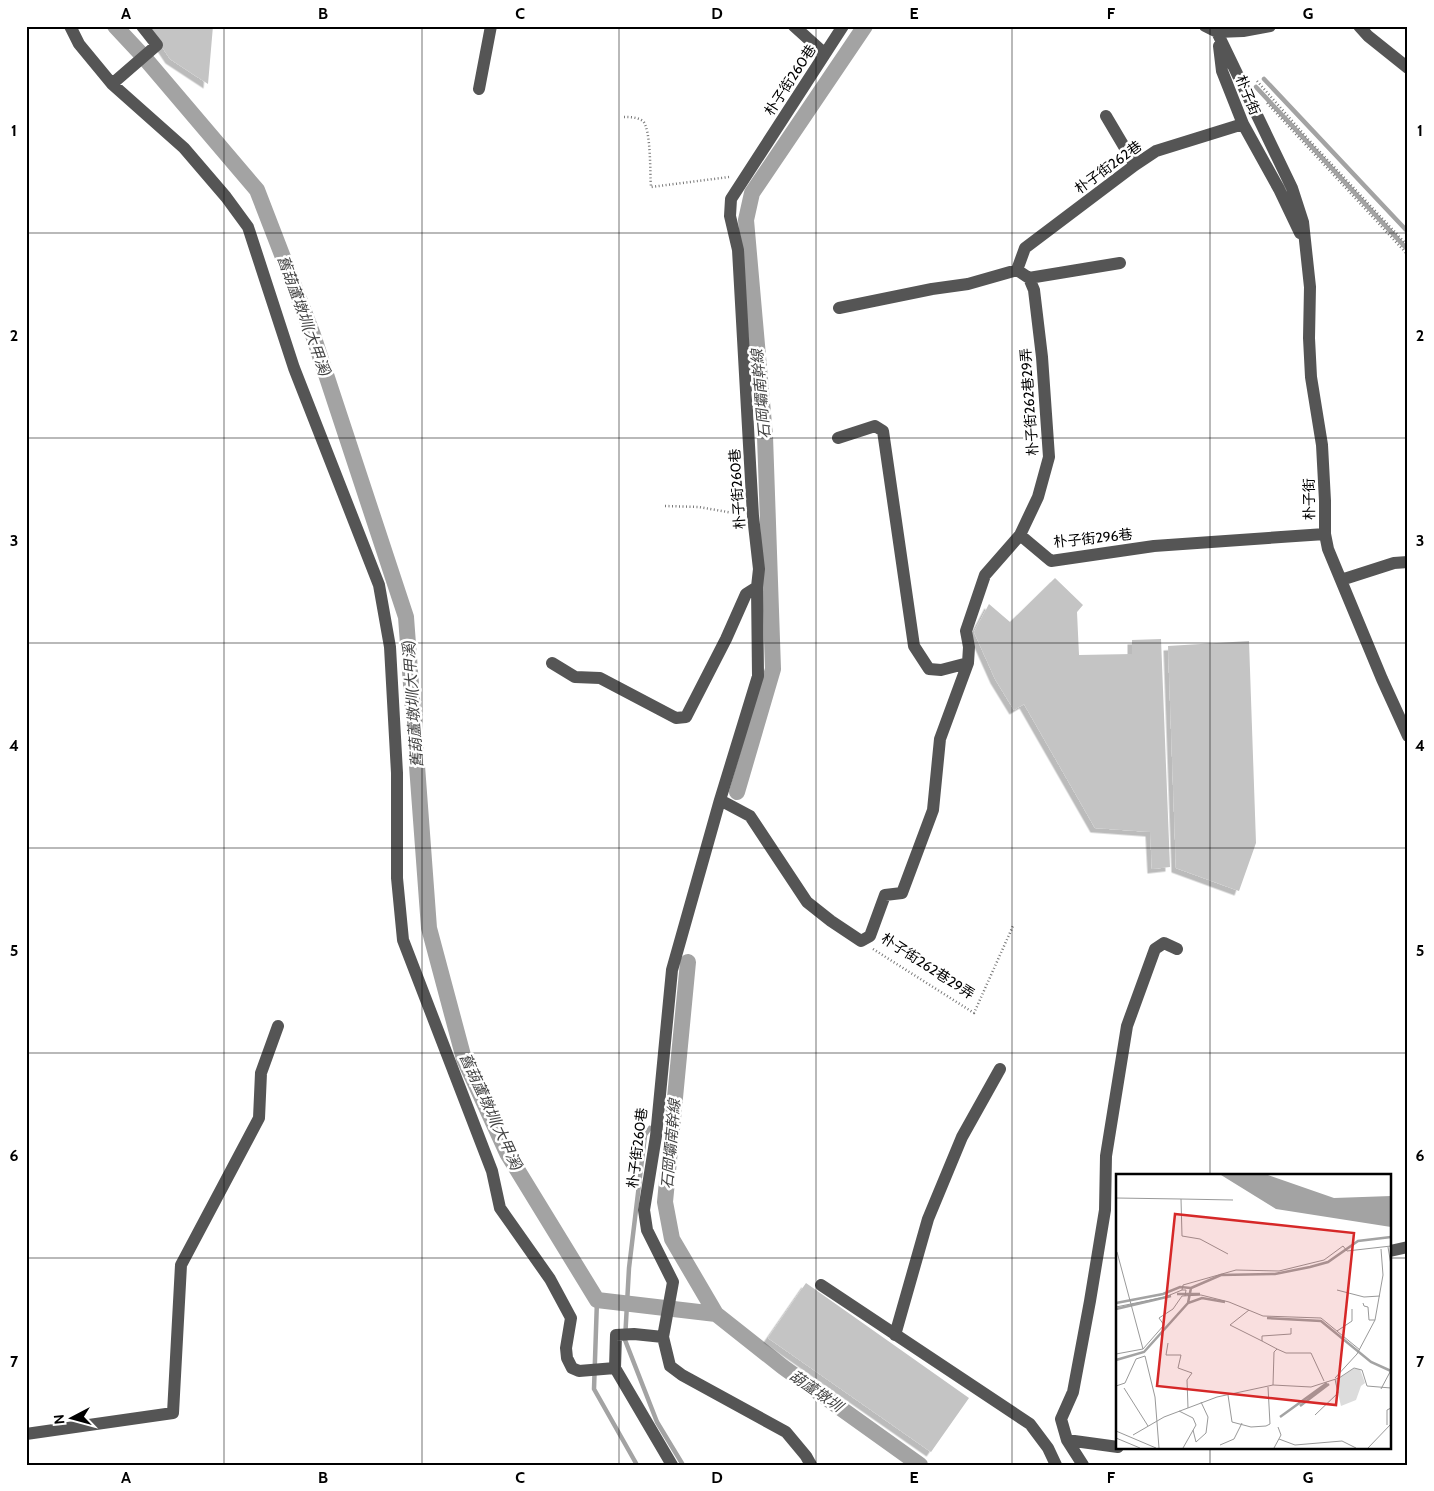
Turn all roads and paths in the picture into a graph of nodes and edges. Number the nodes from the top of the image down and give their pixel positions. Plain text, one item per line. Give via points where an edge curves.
1 (70, 26) edge
2 (142, 26) edge
3 (491, 26) edge
4 (794, 26) edge
5 (844, 26) edge
6 (1205, 26) edge
7 (1270, 26) edge
8 (1359, 26) edge
9 (1217, 29) edge
10 (825, 54) junction
11 (1408, 68) edge
12 (112, 84) junction
13 (1251, 86) dead end
14 (479, 89) dead end
15 (1265, 100) dead end
16 (1106, 116) dead end
17 (624, 118) dead end
18 (1243, 124) junction
19 (1308, 139) junction
20 (1305, 143) junction
21 (1135, 164) junction
22 (746, 176) junction
23 (1359, 194) junction
24 (1355, 198) junction
25 (1398, 236) junction
26 (1395, 241) junction
27 (1305, 245) junction
28 (1408, 246) edge
29 (1408, 255) edge
30 (1120, 263) dead end
31 (1016, 270) junction
32 (1029, 278) junction
33 (839, 308) dead end
34 (838, 438) dead end
35 (665, 506) dead end
36 (753, 516) junction
37 (1020, 534) junction
38 (1325, 534) junction
39 (1408, 562) edge
40 (1341, 580) junction
41 (757, 587) junction
42 (552, 663) dead end
43 (968, 663) junction
44 (1408, 736) edge
45 (720, 800) junction
46 (1013, 926) dead end
47 (861, 941) junction
48 (1177, 950) dead end
49 (278, 1026) dead end
50 (1000, 1069) dead end
51 (1408, 1247) edge
52 (1392, 1251) edge
53 (821, 1285) dead end
54 (895, 1335) junction
55 (664, 1337) junction
56 (615, 1368) junction
57 (26, 1434) edge
58 (1067, 1440) junction
59 (1116, 1447) edge
60 (672, 1465) edge
61 (811, 1465) edge
62 (1056, 1465) edge
63 (1083, 1465) edge

1 - 12 street via 79,44
2 - 12 street via 157,45
3 - 14 street
4 - 10 street
5 - 10 street, 朴子街260巷
6 - 9 street
7 - 9 street via 1243,32
8 - 11 street
9 - 18 street, 朴子街 via 1222,71
9 - 27 street, 朴子街 via 1292,188 1303,222
10 - 22 street, 朴子街260巷
12 - 56 street via 184,148 248,227 294,368 379,585 390,647 397,772 397,878 403,940 492,1171 500,1208 550,1280 571,1318 567,1358 572,1368 579,1371
13 - 19 path via 1256,80
15 - 20 path
16 - 21 street
17 - 22 path via 634,117 648,130 651,187
18 - 21 street, 朴子街262巷 via 1156,151
18 - 27 street, 朴子街 via 1280,189
19 - 20 path
19 - 23 path
20 - 24 path
21 - 31 street, 朴子街262巷 via 1025,248
22 - 36 street, 朴子街260巷 via 731,199 730,216 738,250
23 - 24 path
23 - 25 path
24 - 26 path
25 - 26 path
25 - 28 path
26 - 29 path
27 - 38 street, 朴子街 via 1310,287 1311,377 1322,445
30 - 32 street
31 - 32 street
31 - 33 street via 968,284
32 - 37 street, 朴子街262巷29弄 via 1034,290 1042,357 1049,458 1038,497
34 - 43 street via 875,426 883,431 914,646 929,669 941,670
35 - 36 path via 700,506
36 - 41 street, 朴子街260巷 via 759,568
37 - 38 street, 朴子街296巷 via 1051,561 1154,546
37 - 43 street via 985,575 966,631
38 - 40 street, 朴子街
39 - 40 street via 1394,562
40 - 44 street, 朴子街
41 - 42 street via 746,594 686,717 676,718 600,678 575,677
41 - 45 street, 朴子街260巷 via 758,676
43 - 47 street via 940,739 933,810 902,893 884,895 870,936
45 - 47 street via 750,816 807,902
45 - 55 street, 朴子街260巷 via 672,970 656,1136 644,1210 647,1230 673,1282
46 - 47 path, 朴子街262巷29弄 via 974,1013
48 - 58 street via 1164,943 1155,949 1127,1026 1106,1156 1105,1210 1090,1301 1073,1392 1061,1419
49 - 57 street via 261,1073 259,1118 181,1265 173,1413
50 - 54 street via 962,1137 928,1219
51 - 52 street
53 - 54 street
54 - 62 street via 1030,1424
55 - 56 street via 616,1335
55 - 61 street, 朴子街260巷 via 670,1366 786,1432
56 - 60 street
58 - 59 street
58 - 63 street

